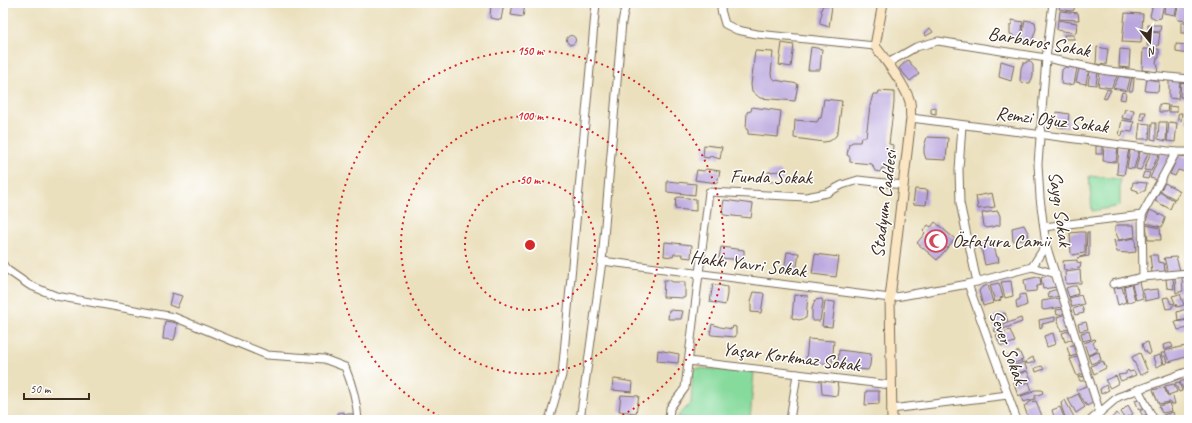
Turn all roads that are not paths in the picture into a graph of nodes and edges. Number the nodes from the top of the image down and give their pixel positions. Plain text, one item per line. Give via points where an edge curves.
1 (596, 3) edge
2 (626, 3) edge
3 (722, 3) edge
4 (883, 3) edge
5 (1053, 3) edge
6 (875, 46) junction
7 (1046, 58) junction
8 (888, 63) junction
9 (1189, 79) edge
10 (911, 118) junction
11 (962, 124) junction
12 (1040, 134) junction
13 (1176, 152) junction
14 (1189, 152) edge
15 (903, 185) junction
16 (1142, 216) junction
17 (1044, 226) junction
18 (1046, 245) junction
19 (602, 261) junction
20 (3, 264) edge
21 (1032, 267) junction
22 (1189, 273) edge
23 (698, 274) junction
24 (1056, 274) junction
25 (1143, 277) junction
26 (977, 282) junction
27 (968, 284) junction
28 (1113, 284) dead end
29 (890, 298) junction
30 (688, 361) junction
31 (1189, 371) edge
32 (797, 374) junction
33 (891, 385) junction
34 (1138, 388) junction
35 (1008, 395) junction
36 (891, 409) junction
37 (1100, 413) junction
38 (358, 420) edge
39 (549, 420) edge
40 (580, 420) edge
41 (669, 420) edge
42 (790, 420) edge
43 (892, 420) edge
44 (1017, 420) edge
45 (1090, 420) edge
46 (1154, 420) edge

1 - 39 street via 562,375
2 - 19 street via 622,22
3 - 6 street via 724,24 737,30
4 - 6 street
5 - 7 street, Saygı Sokak
6 - 8 street, Stadyum Caddesi
7 - 8 street, Barbaros Sokak via 938,41 916,47
7 - 9 street, Barbaros Sokak via 1108,71
7 - 12 street, Saygı Sokak
8 - 10 street, Stadyum Caddesi via 910,102
10 - 11 street, Remzi Oğuz Sokak
10 - 15 street, Stadyum Caddesi
11 - 12 street, Remzi Oğuz Sokak
11 - 26 street via 958,170 960,203
12 - 13 street, Remzi Oğuz Sokak
12 - 17 street, Saygı Sokak via 1038,164
13 - 14 street, Remzi Oğuz Sokak
13 - 16 street
15 - 23 street, Funda Sokak via 858,180 827,193 806,197 709,192
15 - 29 street, Stadyum Caddesi
16 - 17 street
16 - 25 street
17 - 18 street, Saygı Sokak
18 - 21 street
18 - 24 street, Saygı Sokak
19 - 23 street, Hakkı Yavri Sokak
19 - 40 street
20 - 38 street via 6,269 29,285 56,296 174,317 267,355 324,359 345,367 356,402
21 - 24 street
21 - 26 street, Hakkı Yavri Sokak
22 - 25 street
23 - 29 street, Hakkı Yavri Sokak
23 - 30 street
24 - 37 street, Saygı Sokak
25 - 28 street
26 - 27 street, Hakkı Yavri Sokak
27 - 29 street, Hakkı Yavri Sokak
27 - 35 street, Sever Sokak
29 - 33 street, Stadyum Caddesi
30 - 32 street, Yaşar Korkmaz Sokak
30 - 41 street via 685,388 670,408
31 - 34 street
32 - 33 street, Yaşar Korkmaz Sokak
32 - 42 street
33 - 36 street, Stadyum Caddesi
34 - 37 street via 1118,397
34 - 46 street
35 - 36 street
35 - 44 street, Sever Sokak
36 - 43 street, Stadyum Caddesi
37 - 45 street

